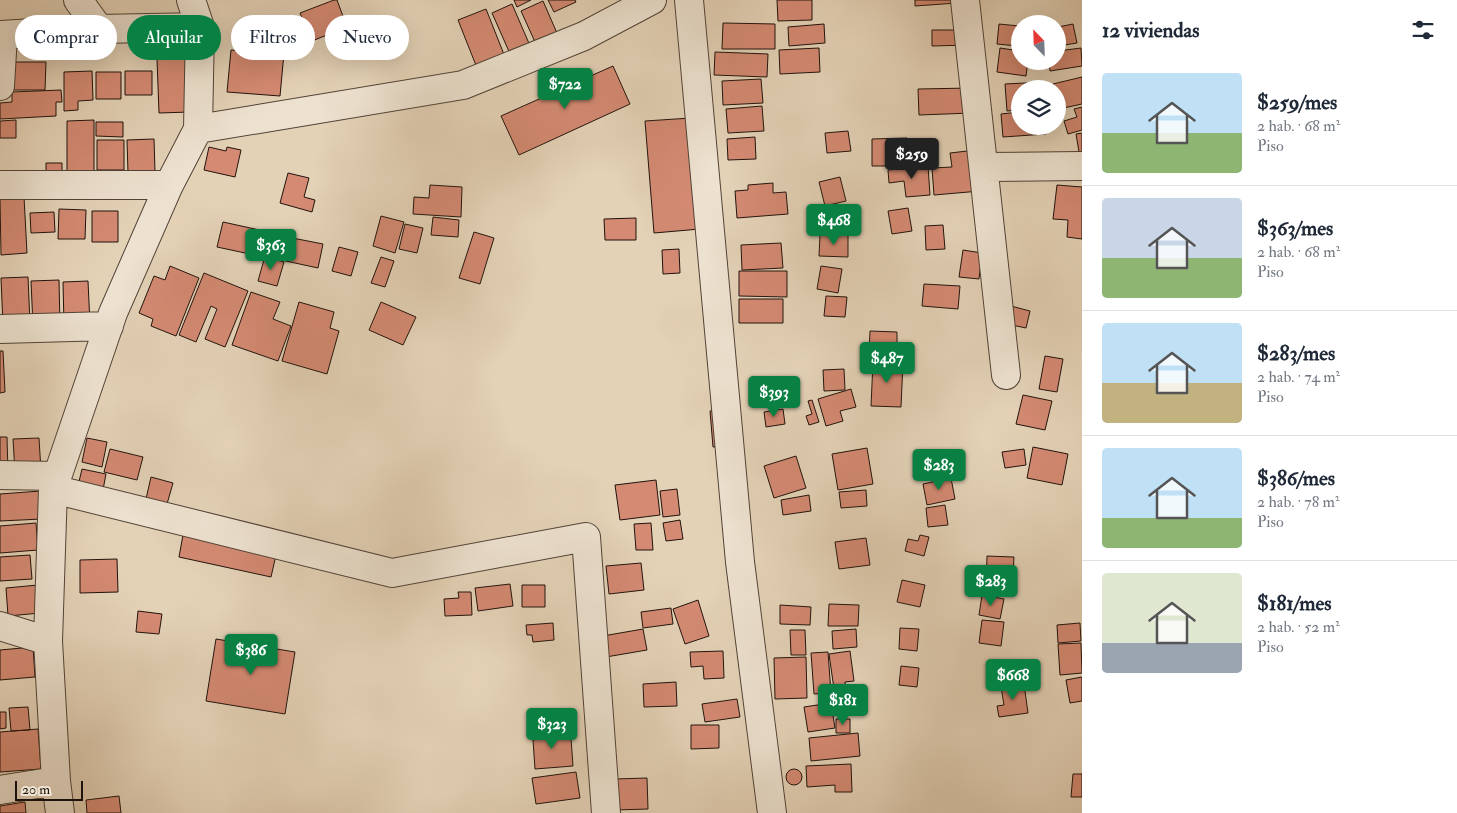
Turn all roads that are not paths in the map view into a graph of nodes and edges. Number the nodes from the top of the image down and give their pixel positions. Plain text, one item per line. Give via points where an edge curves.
1 (78, 0) edge
2 (191, 0) edge
3 (652, 0) edge
4 (690, 0) edge
5 (965, 0) edge
6 (89, 15) edge
7 (196, 15) edge
8 (15, 34) edge
9 (2, 35) edge
10 (199, 60) edge
11 (0, 86) edge
12 (198, 129) junction
13 (1082, 166) edge
14 (984, 167) junction
15 (0, 185) edge
16 (169, 185) junction
17 (109, 326) junction
18 (0, 330) edge
19 (1006, 375) dead end
20 (0, 475) edge
21 (55, 482) junction
22 (0, 626) edge
23 (48, 641) junction
24 (56, 781) junction
25 (0, 790) edge
26 (60, 813) edge
27 (606, 813) edge
28 (772, 813) edge

1 - 6 street
2 - 7 street
3 - 12 street via 584,36 463,85
4 - 28 street via 740,562
5 - 14 street
8 - 9 street
9 - 11 street
10 - 12 street
12 - 16 street
13 - 14 street
14 - 19 street
15 - 16 street
16 - 17 street
17 - 18 street
17 - 21 street
20 - 21 street
21 - 23 street
21 - 27 street via 392,573 586,536
22 - 23 street
23 - 24 street
24 - 25 street
24 - 26 street

